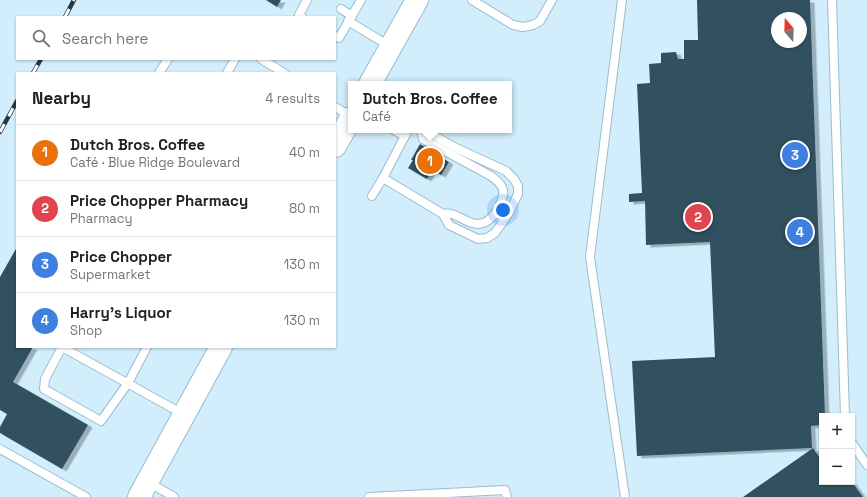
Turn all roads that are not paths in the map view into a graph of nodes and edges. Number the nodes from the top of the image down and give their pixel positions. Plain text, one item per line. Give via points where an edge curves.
1 (307, 0) edge
2 (361, 0) edge
3 (417, 0) edge
4 (472, 0) edge
5 (552, 0) edge
6 (622, 0) edge
7 (832, 0) edge
8 (341, 10) dead end
9 (300, 16) edge
10 (350, 18) junction
11 (336, 36) edge
12 (391, 47) junction
13 (167, 60) edge
14 (234, 60) edge
15 (263, 60) edge
16 (160, 72) edge
17 (228, 72) edge
18 (282, 72) edge
19 (372, 81) edge
20 (336, 108) edge
21 (348, 115) edge
22 (348, 122) edge
23 (407, 133) edge
24 (422, 133) edge
25 (428, 133) edge
26 (336, 144) edge
27 (383, 178) junction
28 (372, 196) dead end
29 (443, 214) junction
30 (61, 348) edge
31 (64, 348) edge
32 (146, 348) edge
33 (220, 348) edge
34 (128, 383) junction
35 (845, 413) edge
36 (184, 414) junction
37 (855, 447) edge
38 (0, 449) edge
39 (867, 465) edge
40 (143, 489) edge
41 (86, 497) edge
42 (174, 497) edge
43 (369, 497) edge
44 (507, 497) edge
45 (625, 497) edge

1 - 9 lane
2 - 10 lane
3 - 12 main road
4 - 5 lane via 513,25 523,28 540,21
6 - 45 lane via 590,257
7 - 35 lane
8 - 10 lane
10 - 11 lane via 339,38
10 - 12 lane
12 - 19 main road
13 - 16 lane
14 - 17 lane
15 - 18 lane
20 - 21 lane
22 - 26 main road
23 - 27 lane
24 - 29 lane via 423,139 492,176 500,184 503,193 500,206 484,223 473,224 448,212
25 - 29 lane via 506,171 518,186 518,194 509,213 495,233 487,238 478,239 449,225
27 - 28 lane
27 - 29 lane
30 - 34 lane via 45,379 44,389 101,421
31 - 34 lane
32 - 34 lane
33 - 36 main road
34 - 36 lane
36 - 40 main road
37 - 39 lane
38 - 41 lane
40 - 42 lane
43 - 44 lane via 505,490

